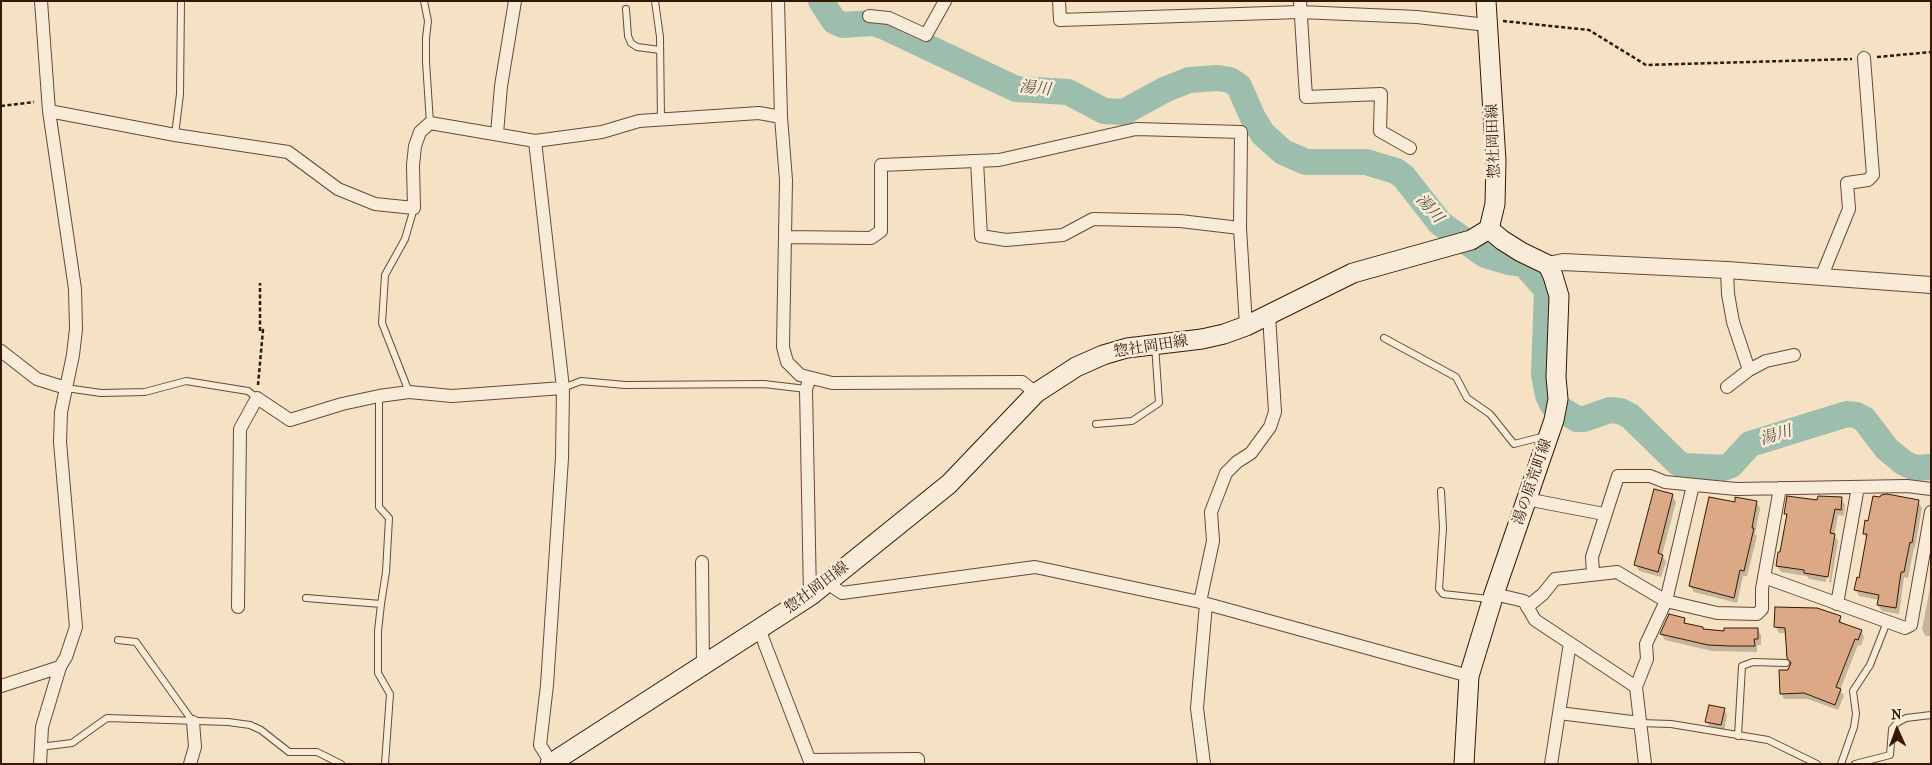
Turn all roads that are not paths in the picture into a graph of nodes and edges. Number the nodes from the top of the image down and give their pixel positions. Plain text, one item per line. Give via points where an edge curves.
1 (41, 1) edge
2 (181, 1) edge
3 (424, 1) edge
4 (515, 1) edge
5 (655, 1) edge
6 (778, 1) edge
7 (944, 1) edge
8 (1059, 1) edge
9 (1486, 1) edge
10 (1300, 7) edge
11 (626, 9) dead end
12 (869, 16) dead end
13 (1487, 23) junction
14 (660, 50) junction
15 (1864, 58) road end
16 (49, 106) junction
17 (781, 117) junction
18 (661, 120) junction
19 (430, 122) junction
20 (497, 134) junction
21 (175, 135) junction
22 (536, 141) junction
23 (1410, 148) dead end
24 (977, 160) junction
25 (414, 208) junction
26 (1240, 228) junction
27 (1489, 229) junction
28 (785, 237) junction
29 (1548, 265) junction
30 (1726, 270) junction
31 (1821, 278) junction
32 (1931, 285) edge
33 (1269, 315) junction
34 (1246, 326) junction
35 (1384, 338) dead end
36 (1155, 344) junction
37 (1, 351) edge
38 (1794, 355) dead end
39 (1749, 370) junction
40 (808, 384) junction
41 (1727, 387) dead end
42 (66, 388) junction
43 (563, 388) junction
44 (409, 392) junction
45 (1036, 393) junction
46 (378, 396) junction
47 (257, 398) junction
48 (1096, 424) dead end
49 (1548, 436) junction
50 (1693, 485) junction
51 (1858, 487) junction
52 (1780, 488) junction
53 (1931, 489) edge
54 (1440, 491) dead end
55 (1526, 499) junction
56 (1931, 512) edge
57 (1604, 514) junction
58 (702, 562) dead end
59 (1593, 574) junction
60 (1764, 577) junction
61 (827, 582) junction
62 (810, 596) junction
63 (1493, 597) junction
64 (306, 598) dead end
65 (1666, 602) junction
66 (1203, 603) junction
67 (381, 604) junction
68 (1837, 604) junction
69 (238, 607) dead end
70 (1527, 607) junction
71 (1887, 622) junction
72 (760, 629) junction
73 (118, 640) dead end
74 (1570, 643) junction
75 (1786, 663) dead end
76 (703, 665) junction
77 (60, 667) junction
78 (1469, 676) junction
79 (1, 686) edge
80 (1636, 687) junction
81 (1559, 713) junction
82 (1931, 715) edge
83 (193, 722) junction
84 (1640, 723) junction
85 (1738, 736) junction
86 (40, 747) junction
87 (810, 762) edge
88 (550, 763) edge
89 (40, 764) edge
90 (190, 764) edge
91 (340, 764) edge
92 (385, 764) edge
93 (918, 764) edge
94 (1204, 764) edge
95 (1464, 764) edge
96 (1551, 764) edge
97 (1645, 764) edge
98 (1818, 764) edge
99 (1842, 764) edge
100 (1855, 764) edge

1 - 16 street
2 - 21 lane via 180,94
3 - 19 lane via 428,21 426,62
4 - 20 street
5 - 14 lane
6 - 17 street
7 - 12 street via 926,34 889,18
8 - 10 street via 1060,20
9 - 13 main road, 惣社岡田線
10 - 13 street
10 - 23 street via 1306,97 1381,94 1380,131
11 - 14 lane via 631,43 637,48
13 - 27 main road, 惣社岡田線 via 1496,160 1495,204
14 - 18 lane
15 - 31 street via 1873,175 1868,180 1847,183 1849,209
16 - 21 street
16 - 42 street via 74,289 76,329
17 - 18 street via 759,113
17 - 28 street via 786,180
18 - 22 street via 639,121 602,132
19 - 20 street
19 - 25 street via 420,132 416,146
20 - 22 street
21 - 25 street via 288,152 338,189 375,204
22 - 43 street
24 - 26 street via 981,236 1006,240 1063,235 1093,219 1180,220
24 - 26 street via 999,160 1136,129 1241,132
24 - 28 street via 881,165 881,231 871,238
25 - 44 lane via 405,238 385,275 382,323
26 - 34 street
27 - 29 main road via 1521,252
27 - 33 main road, 惣社岡田線 via 1471,240 1353,273
28 - 40 street via 783,347 788,362
29 - 30 street via 1562,262
29 - 49 main road, 湯の原荒町線 via 1558,296 1558,399
30 - 31 street
30 - 39 street via 1733,322
31 - 32 street
33 - 34 main road, 惣社岡田線
33 - 66 street via 1275,412 1270,427 1251,453 1226,473 1211,512 1213,541
34 - 36 main road, 惣社岡田線 via 1202,339
35 - 49 lane via 1456,377 1467,398 1490,414 1514,444
36 - 45 main road, 惣社岡田線 via 1103,355 1076,367
36 - 48 lane via 1159,403 1132,421
37 - 42 street via 37,379
38 - 39 street via 1766,361
39 - 41 street
40 - 43 lane via 625,385 581,381
40 - 45 street via 1022,382
40 - 62 street
42 - 47 lane via 101,393 145,392 186,381 248,391
42 - 77 street via 60,442 76,627
43 - 44 street via 452,396
43 - 88 street via 547,685 540,745
44 - 46 street
45 - 61 main road, 惣社岡田線 via 949,484
46 - 47 street via 290,420
46 - 67 lane via 379,507 389,518
47 - 69 street via 240,429
49 - 55 main road, 湯の原荒町線
50 - 52 street via 1736,489
50 - 57 street via 1665,482 1650,476 1618,476
50 - 65 street
51 - 52 street
51 - 53 street
51 - 68 street
52 - 60 street
54 - 63 lane via 1443,528 1439,589 1443,594
55 - 57 street
55 - 63 main road, 湯の原荒町線
56 - 71 street via 1911,625 1905,628
57 - 59 street via 1592,558
58 - 76 street
59 - 65 street via 1616,572
59 - 70 street via 1555,579
60 - 65 street via 1762,609 1757,614 1717,613
60 - 68 street
61 - 62 main road, 惣社岡田線
61 - 66 street via 842,593 1035,567
62 - 72 main road, 惣社岡田線
63 - 70 street via 1524,601
63 - 78 main road, 湯の原荒町線
64 - 67 lane
65 - 80 street via 1646,644 1647,659
66 - 78 street
66 - 94 street via 1197,708
67 - 92 lane via 378,673 390,694
68 - 71 street
70 - 74 street via 1535,620
71 - 99 lane via 1870,665 1853,691 1856,714
72 - 76 main road, 惣社岡田線
72 - 87 street
73 - 83 lane via 136,642
74 - 80 street
74 - 81 street
75 - 85 lane via 1753,662 1742,666
76 - 88 main road, 惣社岡田線
77 - 79 street
77 - 86 street via 42,728
78 - 95 main road, 湯の原荒町線
80 - 84 street
81 - 84 street
81 - 96 street
82 - 100 lane via 1906,718 1896,723 1892,730 1890,755
83 - 86 lane via 107,718 72,743
83 - 90 street via 195,747
83 - 91 lane via 250,725 289,752 317,752
84 - 85 lane via 1671,724
84 - 97 street
85 - 98 lane via 1768,740
86 - 89 street
87 - 93 street via 918,759

